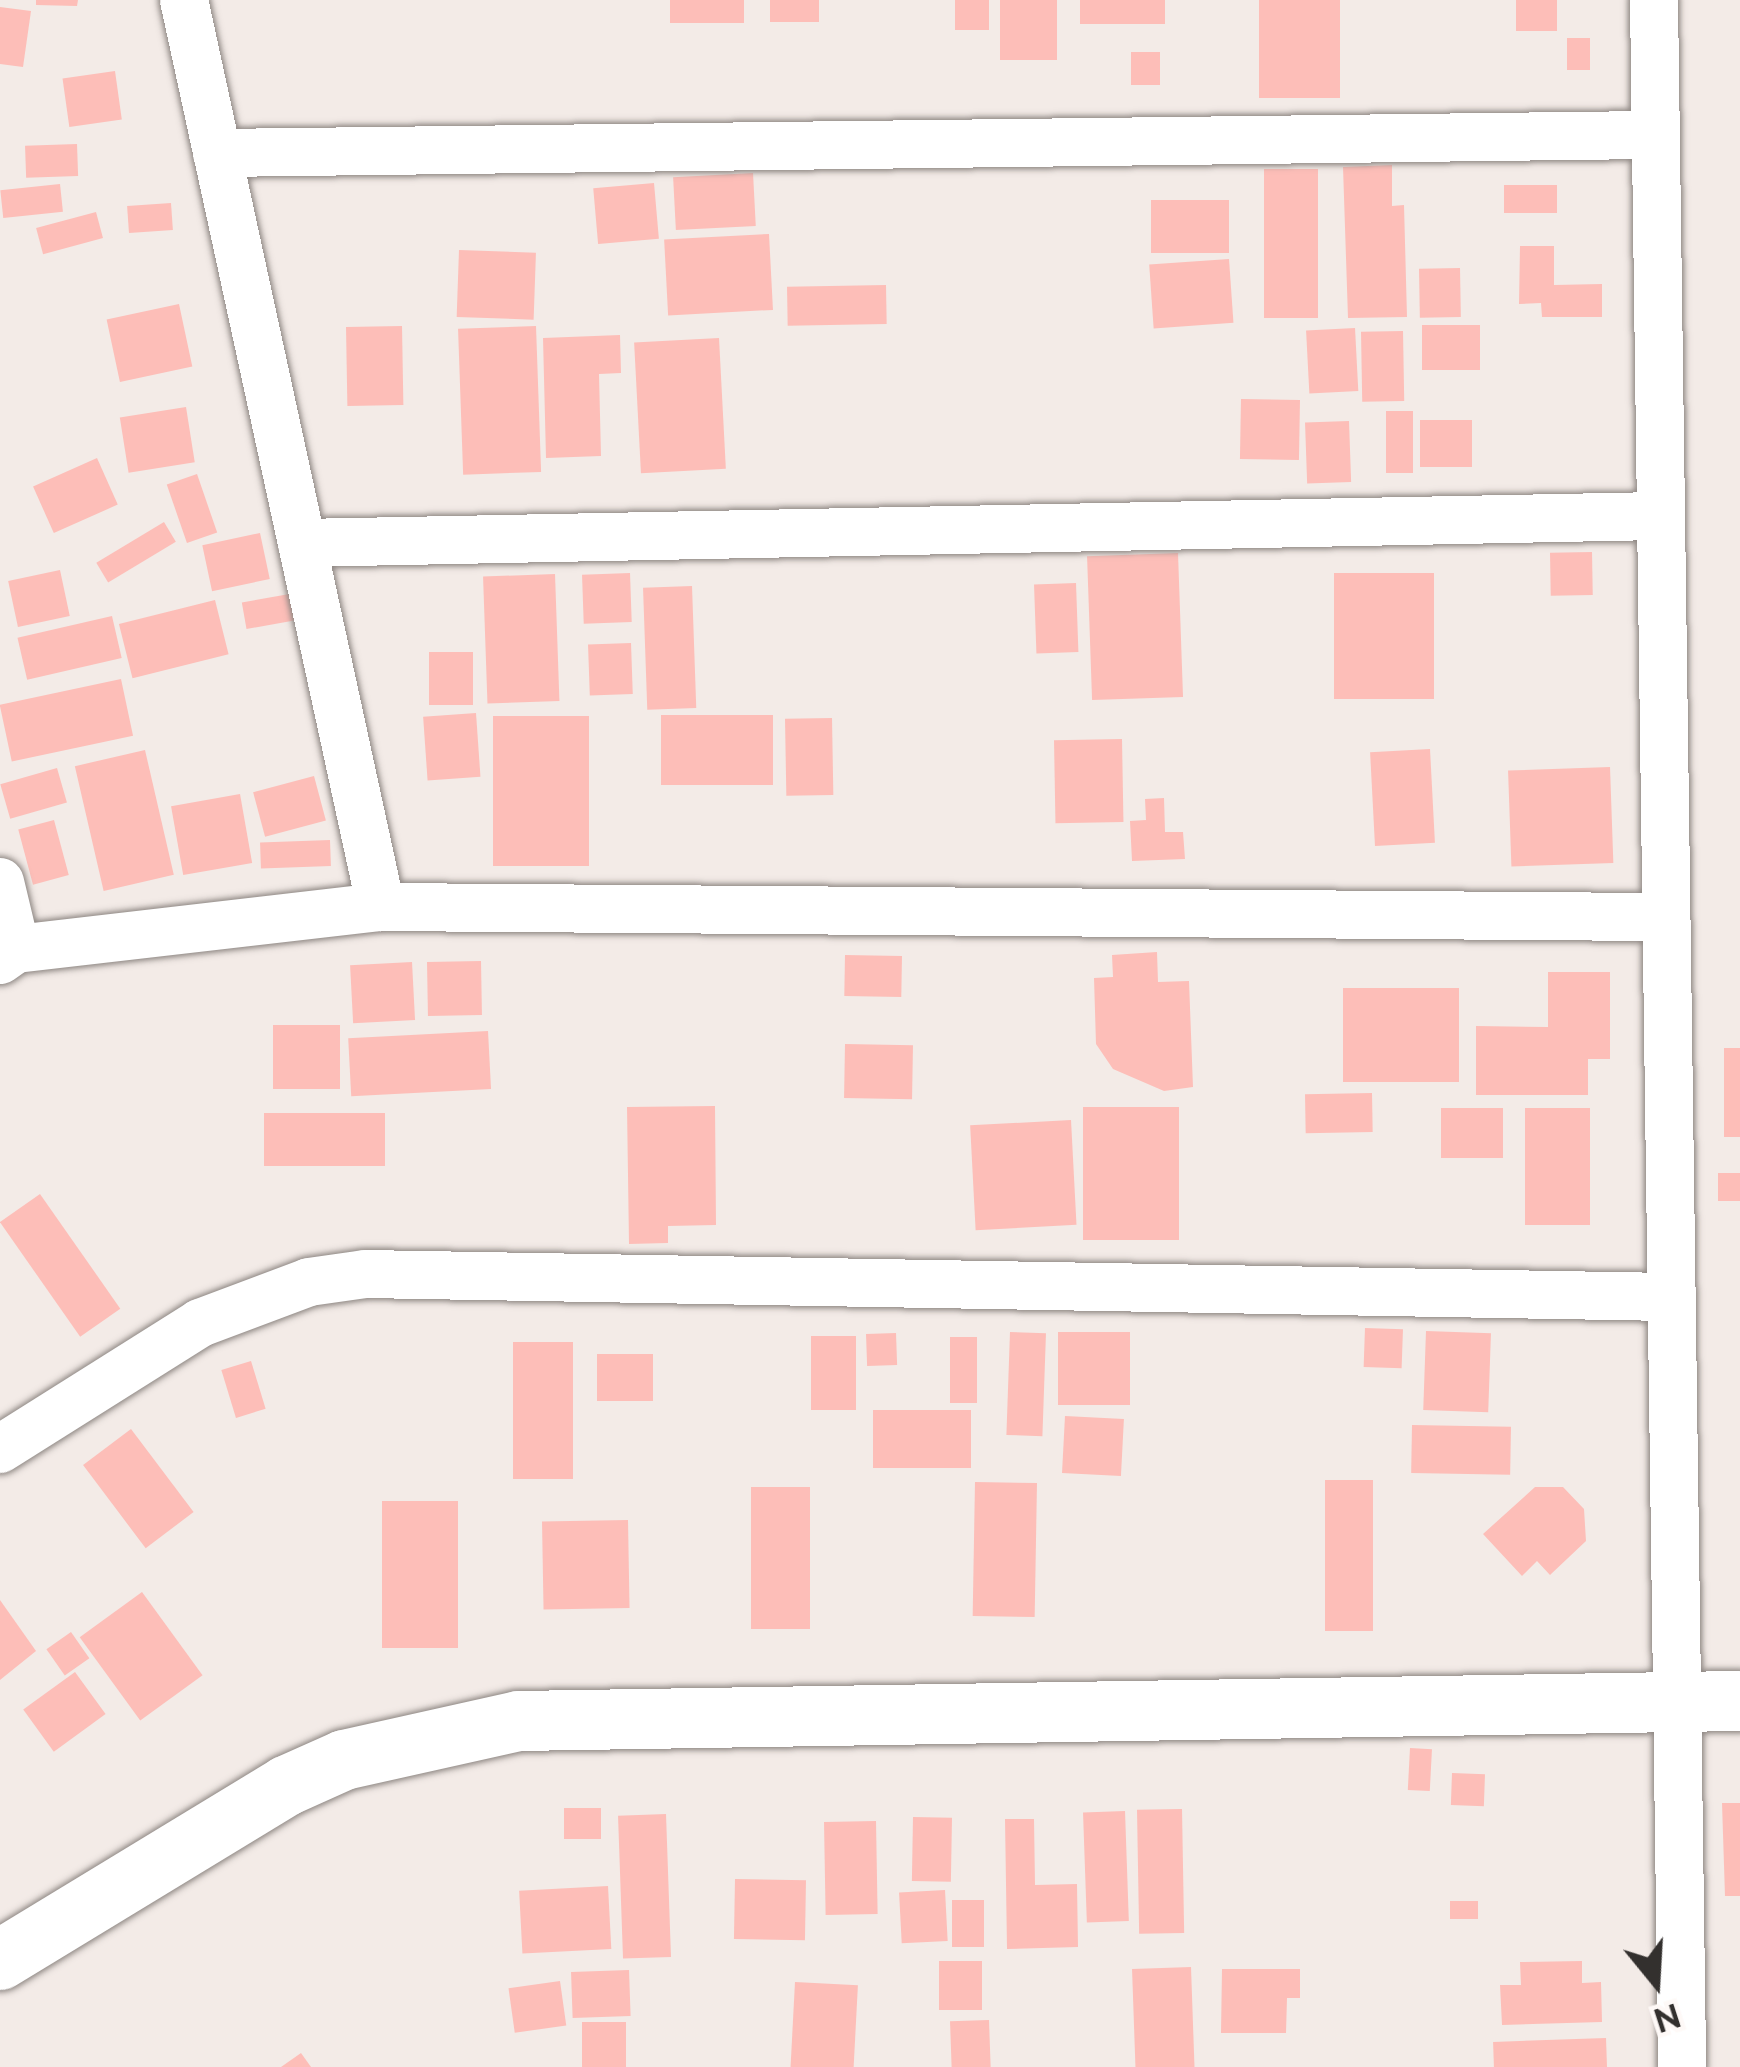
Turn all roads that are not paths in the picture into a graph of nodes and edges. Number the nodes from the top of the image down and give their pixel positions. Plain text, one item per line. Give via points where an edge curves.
1 (184, 0) edge
2 (1654, 0) edge
3 (1656, 134) junction
4 (217, 152) junction
5 (1661, 516) junction
6 (302, 543) junction
7 (0, 882) edge
8 (381, 907) junction
9 (1666, 917) junction
10 (8, 955) edge
11 (1671, 1298) junction
12 (0, 1449) edge
13 (1740, 1701) edge
14 (1677, 1702) junction
15 (0, 1960) edge
16 (1682, 2067) edge

1 - 4 street
2 - 3 street
3 - 4 street
3 - 5 street
4 - 6 street
5 - 6 street
5 - 9 street
6 - 8 street
7 - 10 street
8 - 9 street
8 - 10 street
9 - 11 street
11 - 12 street via 365,1274 309,1282 200,1323
11 - 14 street
13 - 14 street
14 - 15 street via 519,1720 344,1760 286,1786
14 - 16 street

